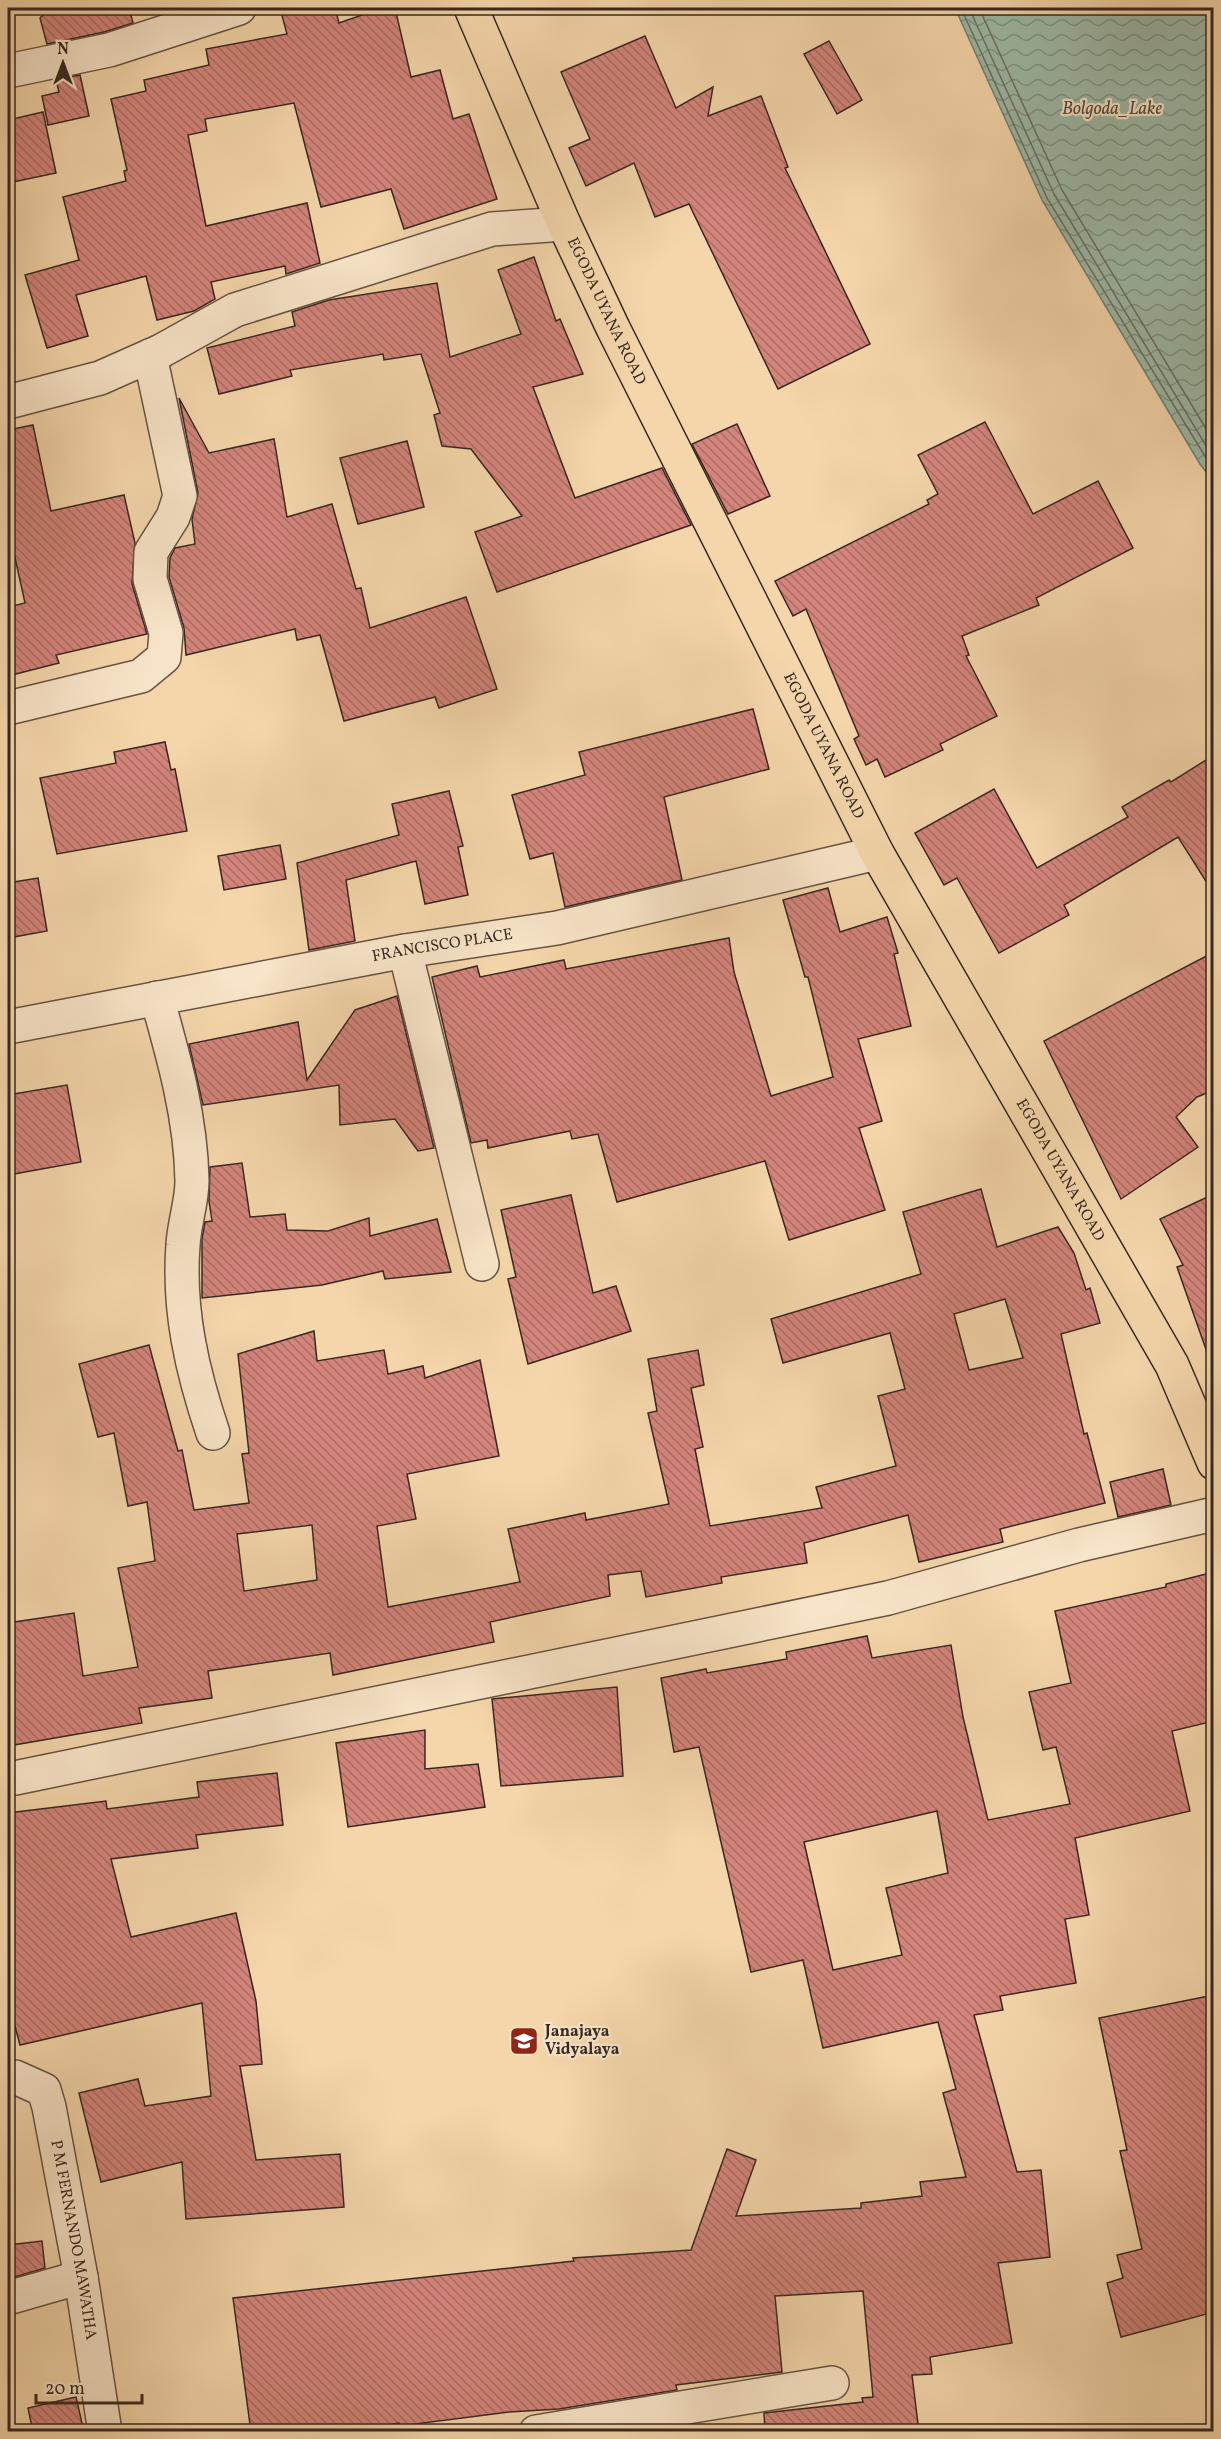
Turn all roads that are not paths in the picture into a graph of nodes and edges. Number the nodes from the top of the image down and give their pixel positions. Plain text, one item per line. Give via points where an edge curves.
1 (239, 8) edge
2 (471, 8) edge
3 (8, 71) edge
4 (564, 224) junction
5 (150, 356) junction
6 (8, 402) edge
7 (8, 708) edge
8 (877, 853) junction
9 (405, 951) junction
10 (157, 998) junction
11 (8, 1027) edge
12 (482, 1264) dead end
13 (213, 1433) dead end
14 (1214, 1463) edge
15 (1214, 1514) edge
16 (15, 1778) dead end
17 (8, 2079) edge
18 (81, 2277) junction
19 (8, 2298) edge
20 (832, 2383) dead end
21 (105, 2432) edge
22 (536, 2432) edge

1 - 3 street via 109,50
2 - 4 main road, EGODA UYANA ROAD
4 - 5 street via 492,229 235,310
4 - 8 main road, EGODA UYANA ROAD
5 - 6 street via 100,378
5 - 7 street via 180,496 173,517 151,552 150,579 166,633 164,657 141,676
8 - 9 street, FRANCISCO PLACE via 557,928
8 - 14 main road, EGODA UYANA ROAD via 1172,1365
9 - 10 street, FRANCISCO PLACE
9 - 12 street
10 - 11 street, FRANCISCO PLACE
10 - 13 street via 187,1118 192,1183 183,1244 185,1331
15 - 16 street via 1079,1545 888,1598
17 - 18 street, P M FERNANDO MAWATHA via 15,2077 44,2090
18 - 19 street
18 - 21 street, P M FERNANDO MAWATHA
20 - 22 street

